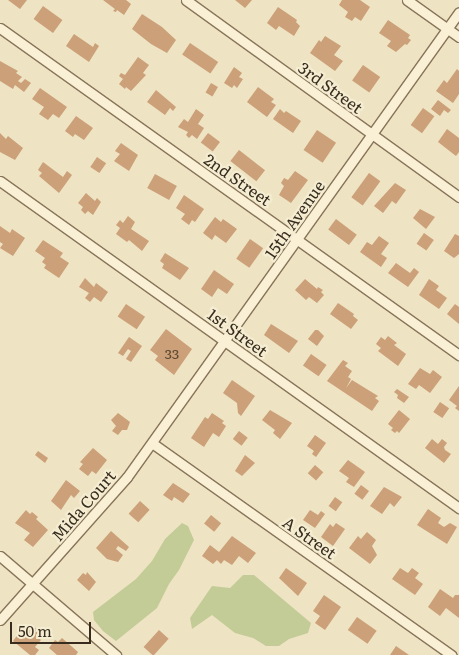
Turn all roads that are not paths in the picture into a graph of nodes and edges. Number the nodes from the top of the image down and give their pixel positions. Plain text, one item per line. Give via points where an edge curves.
1 (186, 0) edge
2 (407, 0) edge
3 (459, 12) edge
4 (0, 28) edge
5 (447, 28) junction
6 (459, 37) edge
7 (372, 135) junction
8 (0, 180) edge
9 (459, 197) edge
10 (297, 239) junction
11 (226, 342) junction
12 (459, 356) edge
13 (152, 443) junction
14 (459, 508) edge
15 (0, 556) edge
16 (32, 583) junction
17 (0, 620) edge
18 (115, 655) edge
19 (451, 655) edge

1 - 7 street, 3rd Street
2 - 5 street
3 - 5 street, 15th Avenue
4 - 10 street, 2nd Street
5 - 6 street
5 - 7 street, 15th Avenue
7 - 9 street, 3rd Street
7 - 10 street, 15th Avenue
8 - 11 street, 1st Street
10 - 11 street, 15th Avenue
10 - 12 street, 2nd Street
11 - 13 street, 15th Avenue
11 - 14 street, 1st Street
13 - 16 street, Mida Court via 127,477
13 - 19 street, A Street
15 - 16 street
16 - 17 street, Mida Court
16 - 18 street

